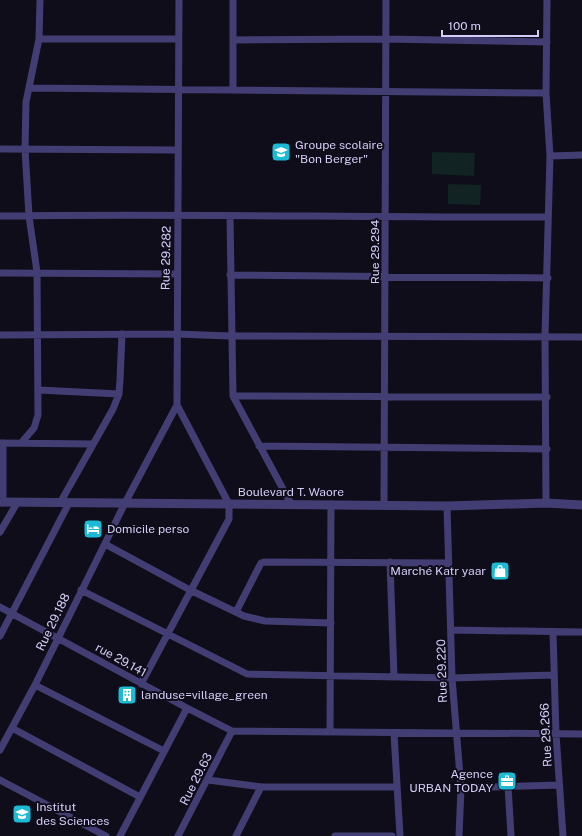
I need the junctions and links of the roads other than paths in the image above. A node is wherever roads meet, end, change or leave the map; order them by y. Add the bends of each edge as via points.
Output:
1 (40, 0) edge
2 (179, 0) edge
3 (233, 0) edge
4 (386, 0) edge
5 (548, 0) edge
6 (39, 39) junction
7 (178, 39) junction
8 (384, 39) junction
9 (234, 40) junction
10 (547, 42) junction
11 (29, 88) junction
12 (178, 90) junction
13 (233, 90) junction
14 (385, 92) junction
15 (546, 93) junction
16 (0, 149) edge
17 (25, 150) junction
18 (178, 150) junction
19 (582, 155) edge
20 (550, 156) junction
21 (178, 215) junction
22 (0, 216) edge
23 (29, 216) junction
24 (230, 216) junction
25 (547, 217) junction
26 (386, 218) junction
27 (37, 272) junction
28 (0, 273) edge
29 (176, 274) junction
30 (230, 275) junction
31 (386, 275) junction
32 (548, 278) junction
33 (122, 334) junction
34 (176, 334) junction
35 (0, 335) edge
36 (39, 335) junction
37 (230, 336) junction
38 (386, 336) junction
39 (545, 336) junction
40 (582, 337) edge
41 (38, 390) junction
42 (119, 394) junction
43 (233, 396) junction
44 (385, 396) junction
45 (547, 397) junction
46 (177, 405) junction
47 (22, 442) junction
48 (2, 443) edge
49 (93, 444) junction
50 (259, 446) junction
51 (384, 446) junction
52 (547, 449) junction
53 (2, 502) edge
54 (17, 503) junction
55 (65, 503) junction
56 (125, 503) junction
57 (546, 503) junction
58 (229, 504) junction
59 (291, 504) junction
60 (331, 504) junction
61 (384, 504) junction
62 (582, 505) edge
63 (447, 506) junction
64 (0, 532) edge
65 (104, 544) junction
66 (332, 562) junction
67 (390, 562) junction
68 (448, 563) junction
69 (81, 590) junction
70 (190, 590) junction
71 (0, 607) edge
72 (236, 612) junction
73 (12, 613) junction
74 (331, 623) junction
75 (451, 630) junction
76 (553, 632) junction
77 (582, 632) edge
78 (166, 634) junction
79 (0, 636) edge
80 (58, 637) junction
81 (554, 676) junction
82 (331, 677) junction
83 (394, 677) junction
84 (452, 678) junction
85 (141, 684) junction
86 (35, 685) junction
87 (187, 708) junction
88 (12, 728) junction
89 (232, 731) junction
90 (330, 732) junction
91 (394, 733) junction
92 (457, 733) junction
93 (556, 734) junction
94 (582, 734) edge
95 (0, 750) edge
96 (164, 751) junction
97 (0, 780) edge
98 (208, 780) junction
99 (559, 785) junction
100 (508, 786) junction
101 (261, 787) junction
102 (397, 787) junction
103 (461, 788) junction
104 (140, 797) junction
105 (106, 836) edge
106 (120, 836) edge
107 (178, 836) edge
108 (236, 836) edge
109 (335, 836) edge
110 (358, 836) edge
111 (392, 836) edge
112 (400, 836) edge
113 (459, 836) edge
114 (511, 836) edge
115 (563, 836) edge

1 - 6 street
2 - 7 street, Rue 29.282
3 - 9 street
4 - 8 street, Rue 29.294
5 - 10 street
6 - 7 street
6 - 11 street
7 - 12 street, Rue 29.282
8 - 9 street
8 - 10 street
8 - 14 street, Rue 29.294
9 - 13 street
10 - 15 street
11 - 12 street
11 - 17 street via 26,102
12 - 13 street
12 - 18 street, Rue 29.282
13 - 14 street
14 - 15 street
14 - 26 street, Rue 29.294
15 - 20 street
16 - 17 street
17 - 18 street
17 - 23 street
18 - 21 street, Rue 29.282
19 - 20 street
20 - 25 street
21 - 23 street
21 - 24 street
21 - 29 street, Rue 29.282
22 - 23 street
23 - 27 street
24 - 26 street
24 - 30 street
25 - 26 street
25 - 32 street
26 - 31 street, Rue 29.294
27 - 28 street
27 - 29 street
27 - 36 street
29 - 34 street, Rue 29.282
30 - 31 street
30 - 37 street
31 - 32 street
31 - 38 street, Rue 29.294
32 - 39 street
33 - 34 street
33 - 36 street
33 - 42 street
34 - 37 street
34 - 46 street, Rue 29.282
35 - 36 street
36 - 41 street
37 - 38 street
37 - 43 street
38 - 39 street
38 - 44 street, Rue 29.294
39 - 40 street
39 - 45 street
41 - 42 street
41 - 47 street via 38,415 34,428
42 - 49 street
43 - 44 street
43 - 50 street
44 - 45 street
44 - 51 street, Rue 29.294
45 - 52 street
46 - 56 street, Rue 29.188
46 - 58 street, Rue 29.282
47 - 48 street
47 - 49 street
48 - 53 street
49 - 55 street
50 - 51 street
50 - 59 street
51 - 52 street
51 - 61 street, Rue 29.294
52 - 57 street
53 - 54 street, Boulevard T. Waore
54 - 55 street, Boulevard T. Waore
54 - 64 street
55 - 56 street, Boulevard T. Waore
55 - 73 street
56 - 58 street, Boulevard T. Waore
56 - 65 street, Rue 29.188
57 - 62 street, Boulevard T. Waore
57 - 63 street, Boulevard T. Waore
58 - 59 street, Boulevard T. Waore
58 - 70 street via 229,519
59 - 60 street, Boulevard T. Waore
60 - 61 street, Boulevard T. Waore
60 - 66 street
61 - 63 street, Boulevard T. Waore
63 - 68 street, Rue 29.220
65 - 69 street, Rue 29.188
65 - 70 street
66 - 67 street
66 - 72 street via 263,562
66 - 74 street
67 - 68 street
67 - 83 street
68 - 75 street, Rue 29.220
69 - 78 street
69 - 80 street, Rue 29.188
70 - 72 street
70 - 78 street
71 - 73 street, rue 29.141
72 - 74 street via 255,620
73 - 79 street
73 - 80 street, rue 29.141
74 - 82 street
75 - 76 street
75 - 84 street, Rue 29.220
76 - 77 street
76 - 81 street, Rue 29.266
78 - 82 street via 247,674
78 - 85 street
80 - 85 street, rue 29.141
80 - 86 street, Rue 29.188
81 - 84 street
81 - 93 street, Rue 29.266
82 - 83 street
82 - 90 street
83 - 84 street
84 - 92 street, Rue 29.220
85 - 87 street, rue 29.141
86 - 88 street, Rue 29.188
86 - 96 street
87 - 89 street, rue 29.141
87 - 96 street
88 - 95 street, Rue 29.188
88 - 104 street
89 - 90 street
89 - 98 street, Rue 29.63
90 - 91 street
91 - 92 street
91 - 102 street
92 - 93 street
92 - 103 street, Rue 29.220
93 - 94 street
93 - 99 street, Rue 29.266
96 - 104 street
97 - 105 street
98 - 101 street
98 - 107 street, Rue 29.63
99 - 100 street
99 - 115 street, Rue 29.266
100 - 103 street
100 - 114 street
101 - 102 street
101 - 108 street
102 - 112 street
103 - 113 street, Rue 29.220
104 - 106 street
109 - 110 street
110 - 111 street

